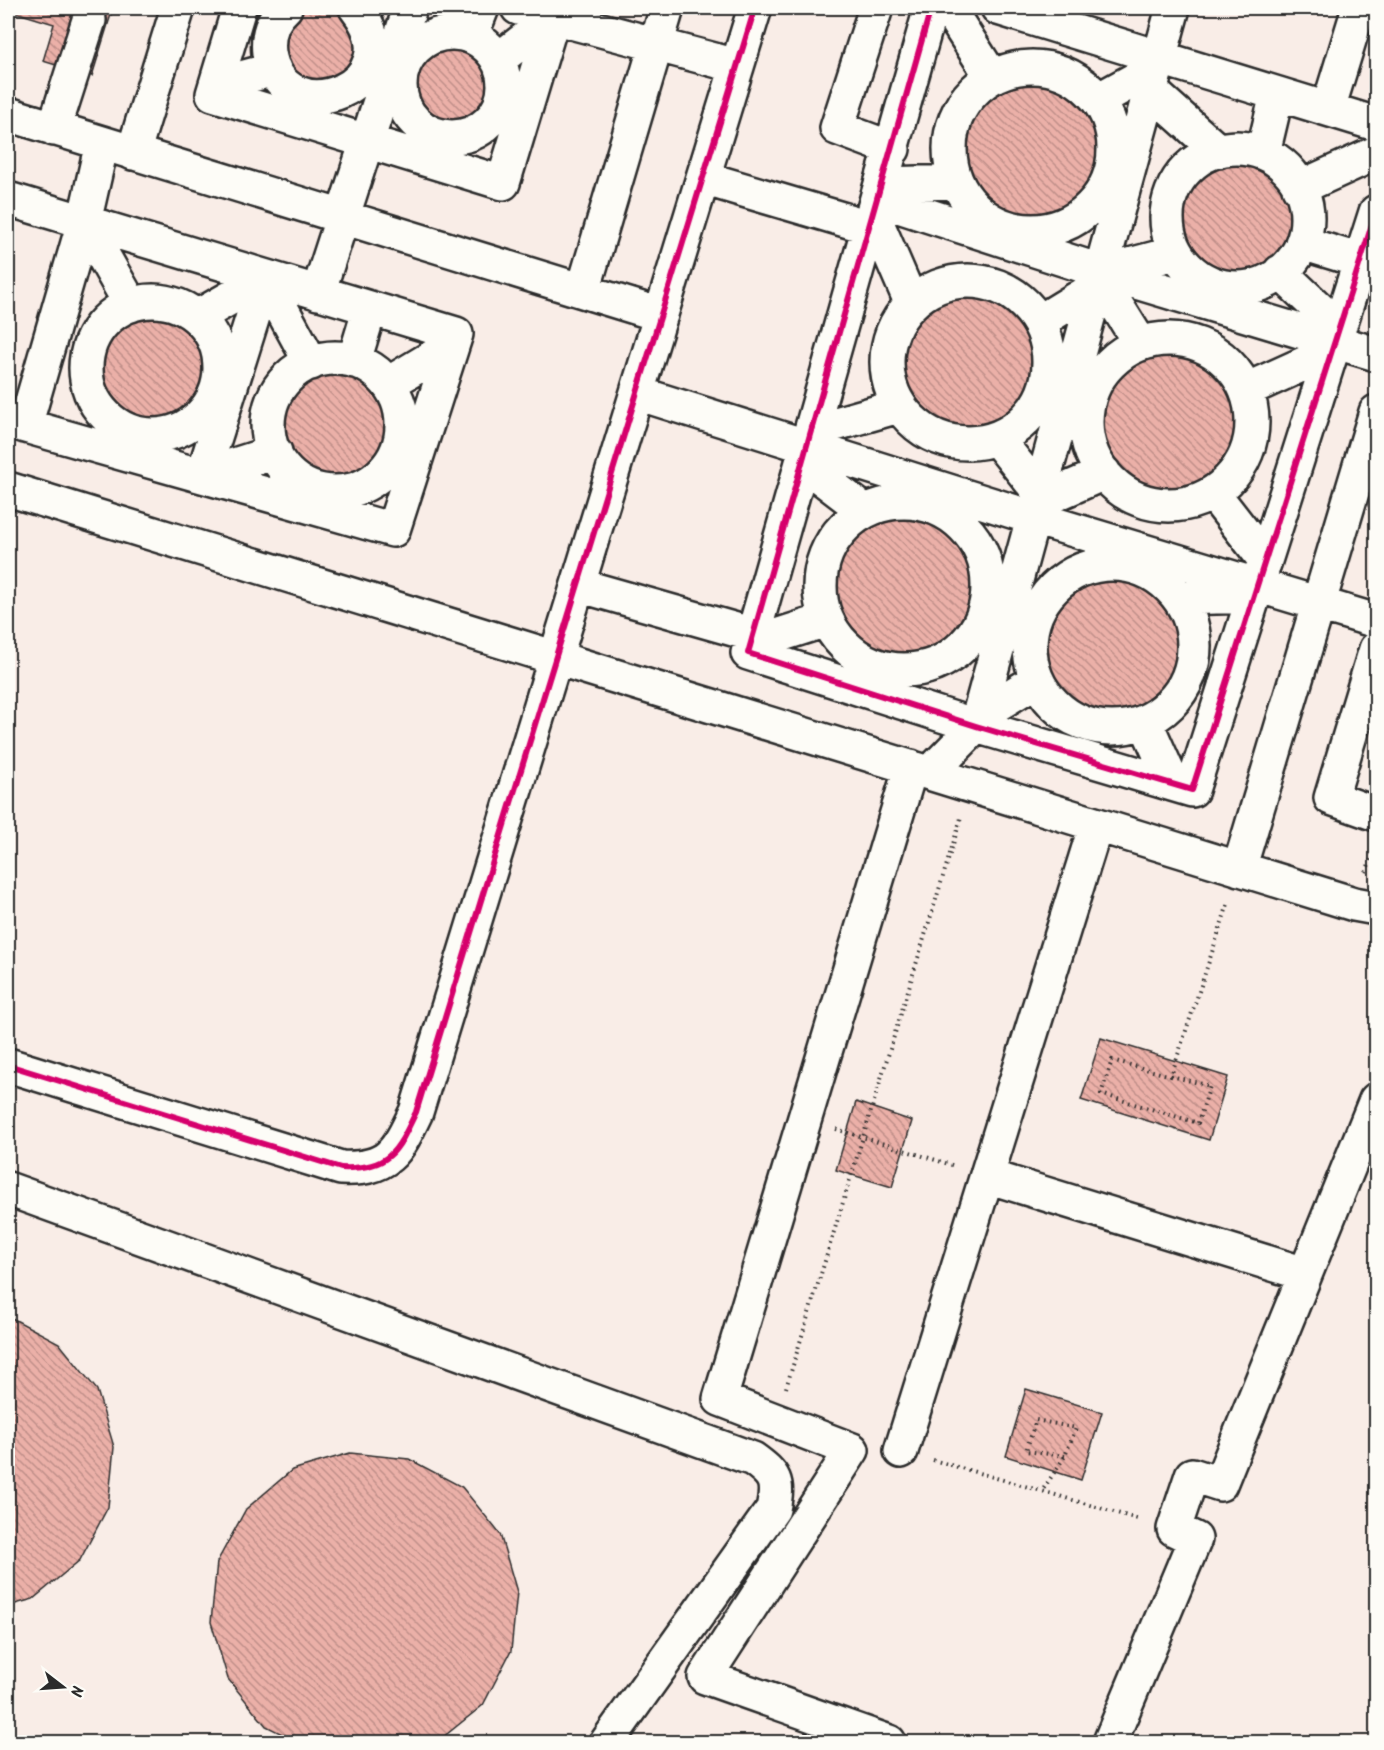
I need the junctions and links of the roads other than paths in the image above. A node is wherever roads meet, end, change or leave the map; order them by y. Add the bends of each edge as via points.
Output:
1 (177, 8) edge
2 (410, 8) edge
3 (418, 8) edge
4 (518, 8) edge
5 (667, 8) edge
6 (755, 8) edge
7 (876, 8) edge
8 (931, 8) edge
9 (948, 8) edge
10 (998, 8) edge
11 (1173, 8) edge
12 (1359, 8) edge
13 (554, 11) edge
14 (371, 12) edge
15 (237, 14) edge
16 (89, 20) dead end
17 (278, 20) edge
18 (477, 22) edge
19 (1069, 30) junction
20 (426, 40) junction
21 (655, 46) junction
22 (498, 60) junction
23 (737, 66) junction
24 (387, 68) junction
25 (274, 69) junction
26 (1057, 70) junction
27 (1155, 72) junction
28 (992, 78) junction
29 (216, 85) junction
30 (341, 93) junction
31 (1277, 94) junction
32 (1098, 100) junction
33 (515, 102) junction
34 (303, 108) junction
35 (1328, 109) junction
36 (406, 110) junction
37 (903, 110) junction
38 (8, 114) edge
39 (1377, 124) edge
40 (953, 126) junction
41 (54, 129) junction
42 (477, 131) junction
43 (369, 133) junction
44 (102, 144) junction
45 (438, 148) junction
46 (893, 149) junction
47 (1218, 151) junction
48 (133, 153) junction
49 (1263, 153) junction
50 (1377, 153) edge
51 (506, 173) junction
52 (703, 178) junction
53 (1118, 179) junction
54 (956, 182) junction
55 (1299, 188) junction
56 (1170, 198) junction
57 (8, 199) edge
58 (875, 206) junction
59 (1377, 212) edge
60 (341, 217) junction
61 (1070, 221) junction
62 (84, 222) junction
63 (1014, 243) junction
64 (1302, 243) junction
65 (1175, 253) junction
66 (192, 255) junction
67 (1361, 261) junction
68 (1280, 272) junction
69 (1102, 274) junction
70 (265, 278) junction
71 (1003, 288) junction
72 (583, 291) junction
73 (318, 293) junction
74 (1215, 295) junction
75 (911, 302) junction
76 (130, 305) junction
77 (370, 308) junction
78 (188, 311) junction
79 (661, 315) junction
80 (1040, 322) junction
81 (841, 326) junction
82 (52, 333) junction
83 (890, 339) junction
84 (1336, 340) junction
85 (1140, 343) junction
86 (1198, 343) junction
87 (90, 345) junction
88 (451, 346) junction
89 (1377, 354) edge
90 (354, 361) junction
91 (311, 363) junction
92 (388, 384) junction
93 (1246, 390) junction
94 (223, 392) junction
95 (637, 393) junction
96 (1067, 394) junction
97 (899, 406) junction
98 (271, 407) junction
99 (99, 409) junction
100 (1377, 412) edge
101 (16, 424) edge
102 (175, 432) junction
103 (997, 439) junction
104 (953, 442) junction
105 (134, 445) junction
106 (807, 447) junction
107 (408, 448) junction
108 (1248, 449) junction
109 (275, 452) junction
110 (1295, 467) junction
111 (1104, 473) junction
112 (202, 475) junction
113 (369, 481) junction
114 (8, 489) edge
115 (1213, 493) junction
116 (934, 497) junction
117 (313, 498) junction
118 (1155, 505) junction
119 (865, 511) junction
120 (1033, 520) junction
121 (396, 521) junction
122 (779, 544) junction
123 (981, 550) junction
124 (823, 558) junction
125 (1138, 559) junction
126 (1067, 578) junction
127 (1259, 581) junction
128 (578, 585) junction
129 (1179, 598) junction
130 (1318, 605) junction
131 (1008, 617) junction
132 (826, 620) junction
133 (1377, 621) edge
134 (752, 639) junction
135 (1377, 649) edge
136 (556, 658) junction
137 (874, 679) junction
138 (1037, 680) junction
139 (977, 721) junction
140 (1145, 721) junction
141 (1097, 727) junction
142 (1087, 759) junction
143 (920, 770) junction
144 (1173, 784) junction
145 (1377, 814) edge
146 (1096, 825) junction
147 (1239, 869) junction
148 (1377, 908) edge
149 (8, 1065) edge
150 (1377, 1100) edge
151 (987, 1176) junction
152 (8, 1189) edge
153 (1305, 1274) junction
154 (901, 1450) road end
155 (608, 1743) edge
156 (889, 1743) edge
157 (1110, 1743) edge

1 - 48 street
2 - 24 street
3 - 20 street
4 - 13 street
5 - 21 street
6 - 23 street
7 - 46 street via 837,128
8 - 37 street
9 - 28 street
10 - 19 street
11 - 27 street
12 - 35 street
13 - 21 street
13 - 22 street
13 - 33 street
14 - 24 street via 372,37
15 - 17 street
15 - 29 street
16 - 41 street
17 - 25 street via 268,45
18 - 20 street
18 - 22 street
19 - 26 street
19 - 27 street
20 - 24 street via 407,59
21 - 23 street
21 - 72 street
22 - 33 street
23 - 52 street
24 - 30 street
24 - 36 street
24 - 43 street
25 - 29 street
25 - 34 street
26 - 28 street via 1032,66 1007,70
26 - 32 street via 1080,82
27 - 31 street
27 - 32 street
27 - 47 street
27 - 53 street
28 - 40 street via 966,100
29 - 34 street via 213,94
30 - 34 street
30 - 43 street
31 - 35 street
31 - 49 street
32 - 53 street via 1110,123
33 - 42 street
33 - 51 street
34 - 43 street
35 - 39 street
36 - 43 street
36 - 45 street
37 - 40 street
37 - 46 street
38 - 41 street
40 - 54 street via 950,154
41 - 44 street
42 - 45 street
42 - 51 street
43 - 45 street
43 - 60 street
44 - 48 street
44 - 62 street
45 - 51 street via 503,183
46 - 58 street
47 - 49 street via 1231,148
47 - 56 street via 1189,167 1174,185
48 - 60 street
49 - 55 street via 1293,175
50 - 55 street
52 - 58 street
52 - 79 street
53 - 56 street
53 - 61 street
53 - 69 street
54 - 58 street
54 - 61 street via 971,206 994,223 1021,231 1050,230
55 - 64 street via 1307,220
56 - 65 street via 1168,231
57 - 62 street
58 - 63 street
58 - 75 street
58 - 81 street
59 - 67 street
60 - 72 street
60 - 73 street
61 - 69 street
62 - 66 street
62 - 76 street
62 - 82 street
63 - 69 street
63 - 71 street
64 - 67 street
64 - 68 street
65 - 69 street
65 - 74 street via 1208,283
66 - 70 street
66 - 78 street
67 - 84 street
68 - 74 street via 1253,286 1231,288
68 - 84 street
69 - 74 street
69 - 80 street
69 - 85 street
69 - 96 street
70 - 73 street
70 - 78 street
70 - 91 street
70 - 94 street
71 - 75 street via 985,281 959,280 935,286
71 - 80 street via 1028,305
72 - 79 street
73 - 77 street
74 - 84 street
74 - 86 street
75 - 83 street
76 - 78 street via 158,300
76 - 87 street via 100,326
77 - 88 street via 456,334
77 - 90 street
78 - 94 street via 211,333 219,354
79 - 95 street
80 - 96 street via 1049,351 1049,376
81 - 83 street
81 - 106 street
82 - 87 street
82 - 101 street
83 - 97 street via 888,380
84 - 89 street
84 - 93 street
84 - 110 street
85 - 86 street via 1170,338
85 - 96 street via 1116,358 1097,380
86 - 93 street via 1224,357
87 - 99 street via 88,388
88 - 92 street
88 - 107 street
90 - 91 street via 322,359
90 - 92 street via 364,364
91 - 98 street via 285,380
92 - 107 street via 401,414 401,435
93 - 108 street via 1252,407
94 - 98 street
94 - 102 street via 201,417
94 - 112 street
95 - 106 street
95 - 128 street
96 - 103 street via 1039,403 1021,424
96 - 111 street via 1087,408 1086,434 1094,459
96 - 120 street
97 - 104 street via 918,427
97 - 106 street
98 - 109 street via 270,441
99 - 101 street
99 - 105 street
100 - 130 street
101 - 105 street
102 - 105 street
102 - 112 street
103 - 104 street via 970,444
103 - 120 street
104 - 116 street
105 - 112 street
106 - 116 street
106 - 119 street
106 - 122 street
107 - 113 street
107 - 121 street
108 - 110 street
108 - 115 street via 1228,483
109 - 112 street
109 - 117 street via 279,462
110 - 127 street
111 - 118 street via 1130,497
111 - 120 street
112 - 117 street
113 - 117 street via 360,487
113 - 121 street
114 - 136 street
115 - 118 street via 1181,506
115 - 127 street
116 - 119 street via 885,502
116 - 120 street
116 - 123 street via 942,509 965,527
117 - 121 street via 393,530
118 - 125 street
119 - 124 street via 837,533
120 - 123 street
120 - 125 street
120 - 126 street
120 - 131 street
122 - 124 street
122 - 134 street
123 - 131 street via 988,579
124 - 132 street via 819,585
125 - 126 street via 1102,564 1076,571
125 - 127 street
125 - 129 street
126 - 131 street via 1038,609
127 - 129 street
127 - 130 street
127 - 144 street via 1192,790
128 - 134 street
128 - 136 street
129 - 140 street via 1189,615 1195,641 1192,668 1181,693 1161,713
130 - 133 street
130 - 147 street
131 - 137 street via 975,633 956,653 933,666
131 - 138 street
131 - 139 street
132 - 134 street
132 - 137 street via 835,637
134 - 137 street via 748,653
135 - 145 street via 1331,798
136 - 143 street
136 - 149 street via 416,1112 400,1146 384,1162 363,1169 341,1168
137 - 139 street
138 - 139 street
138 - 141 street via 1058,710 1082,724
139 - 142 street
139 - 143 street
140 - 141 street via 1109,730
140 - 144 street
141 - 142 street
142 - 144 street
143 - 146 street
143 - 156 street via 805,1119 720,1399 852,1450 705,1677
146 - 147 street
146 - 151 street
147 - 148 street
150 - 153 street
151 - 153 street
151 - 154 street
152 - 155 street via 753,1459 772,1472 777,1490 773,1509
153 - 157 street via 1220,1484 1192,1475 1174,1529 1195,1539

